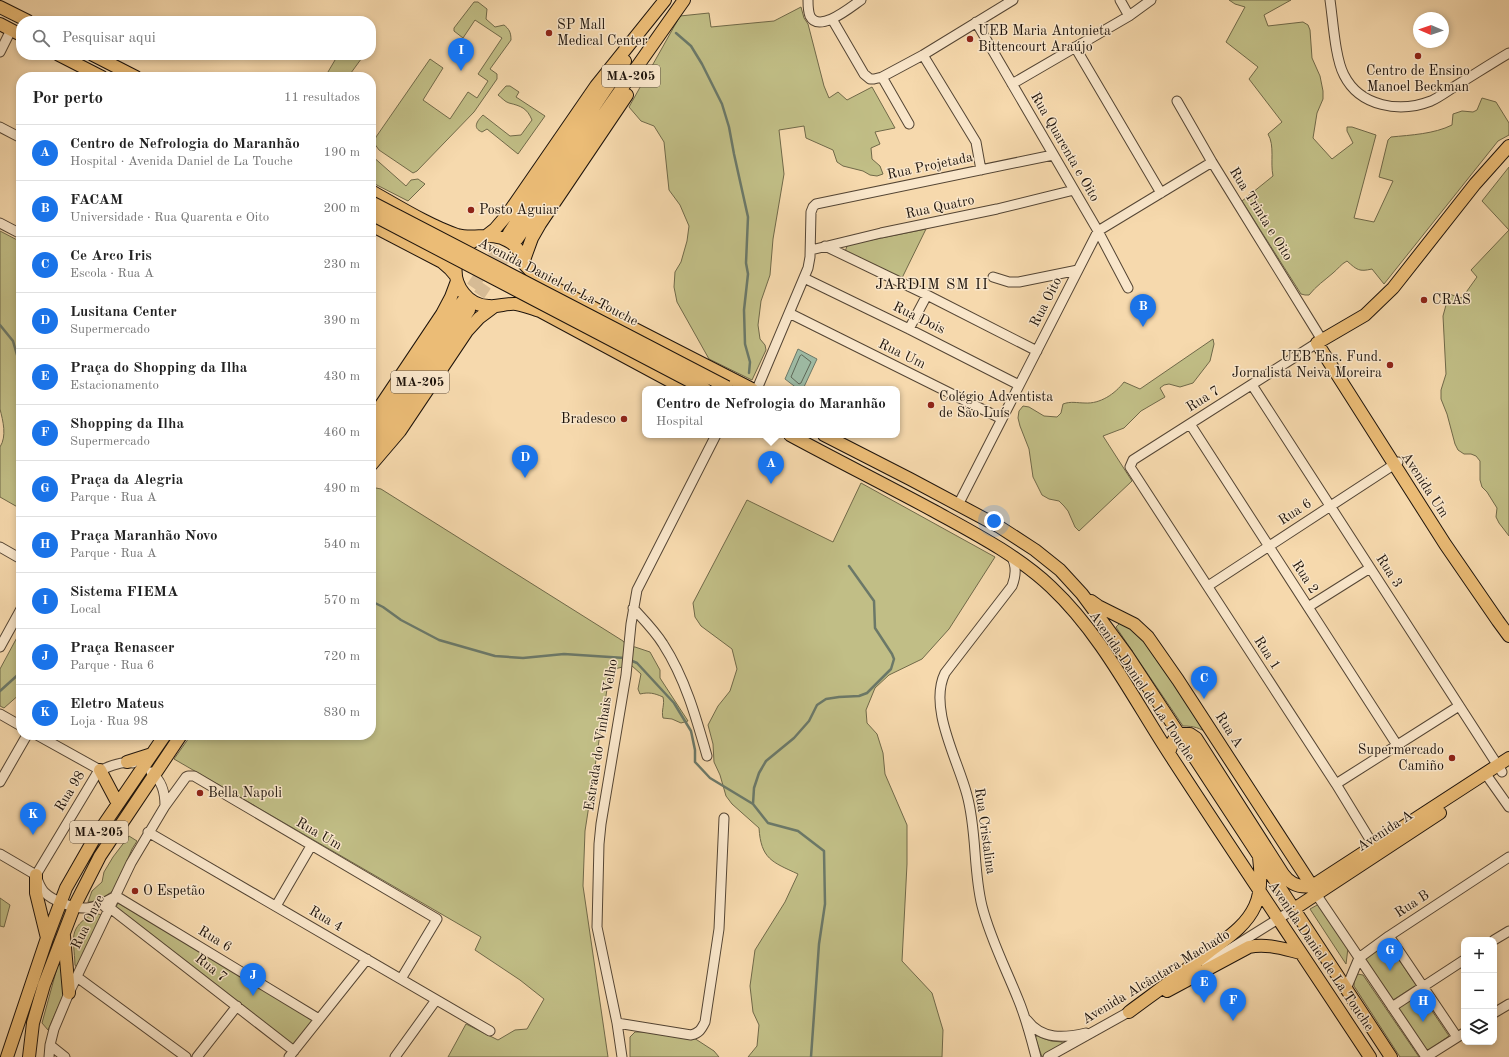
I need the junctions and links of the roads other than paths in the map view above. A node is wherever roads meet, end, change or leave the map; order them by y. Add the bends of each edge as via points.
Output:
1 (666, 0) edge
2 (684, 0) edge
3 (808, 0) edge
4 (862, 0) edge
5 (1013, 0) edge
6 (1120, 0) edge
7 (1151, 0) edge
8 (1330, 0) edge
9 (0, 7) edge
10 (18, 16) edge
11 (1129, 16) junction
12 (828, 21) junction
13 (976, 22) junction
14 (0, 24) edge
15 (666, 28) junction
16 (16, 33) edge
17 (1075, 47) junction
18 (0, 52) edge
19 (1509, 53) edge
20 (923, 54) junction
21 (69, 60) edge
22 (103, 60) edge
23 (92, 72) edge
24 (126, 72) edge
25 (878, 78) junction
26 (1012, 84) junction
27 (1177, 101) dead end
28 (910, 124) dead end
29 (0, 127) edge
30 (16, 135) edge
31 (1509, 146) edge
32 (1509, 154) edge
33 (1053, 155) junction
34 (1212, 162) junction
35 (981, 170) junction
36 (1074, 190) junction
37 (1161, 193) junction
38 (376, 194) edge
39 (376, 205) edge
40 (376, 217) edge
41 (0, 223) edge
42 (376, 227) edge
43 (16, 231) edge
44 (1098, 231) junction
45 (484, 236) junction
46 (825, 246) junction
47 (811, 250) junction
48 (525, 263) junction
49 (1078, 270) junction
50 (456, 278) junction
51 (804, 278) junction
52 (993, 278) dead end
53 (1128, 288) dead end
54 (927, 295) junction
55 (499, 305) junction
56 (789, 313) junction
57 (909, 329) junction
58 (1321, 344) junction
59 (1037, 351) junction
60 (1020, 385) junction
61 (1252, 385) junction
62 (679, 386) edge
63 (699, 386) edge
64 (725, 386) edge
65 (746, 386) edge
66 (758, 386) edge
67 (376, 413) edge
68 (1002, 419) junction
69 (1190, 424) junction
70 (376, 429) edge
71 (714, 438) edge
72 (793, 438) edge
73 (796, 438) edge
74 (830, 438) edge
75 (835, 438) edge
76 (807, 444) junction
77 (376, 446) edge
78 (860, 453) junction
79 (376, 459) edge
80 (1396, 463) junction
81 (1130, 468) joint
82 (958, 505) junction
83 (1330, 506) junction
84 (1269, 546) junction
85 (0, 547) edge
86 (16, 556) edge
87 (1011, 556) junction
88 (1370, 568) junction
89 (1208, 586) junction
90 (1082, 594) junction
91 (1308, 607) junction
92 (633, 608) junction
93 (16, 616) edge
94 (1509, 628) edge
95 (3, 633) edge
96 (1509, 636) edge
97 (0, 647) edge
98 (1459, 706) junction
99 (0, 714) edge
100 (16, 723) edge
101 (1180, 734) junction
102 (24, 740) edge
103 (46, 740) edge
104 (162, 740) edge
105 (178, 740) edge
106 (1397, 745) junction
107 (1169, 753) junction
108 (152, 754) junction
109 (707, 756) dead end
110 (1509, 758) edge
111 (127, 762) junction
112 (143, 767) junction
113 (1503, 768) edge
114 (100, 770) junction
115 (154, 775) junction
116 (186, 777) joint
117 (1488, 777) junction
118 (0, 782) edge
119 (1336, 784) junction
120 (118, 804) junction
121 (165, 806) junction
122 (1509, 808) edge
123 (724, 818) dead end
124 (148, 832) junction
125 (311, 846) junction
126 (1377, 850) junction
127 (0, 854) edge
128 (1259, 855) junction
129 (1509, 857) edge
130 (1283, 874) junction
131 (36, 875) junction
132 (1314, 890) junction
133 (1259, 891) junction
134 (116, 896) junction
135 (60, 901) junction
136 (98, 905) junction
137 (276, 906) junction
138 (74, 907) junction
139 (110, 908) junction
140 (1294, 909) junction
141 (1278, 920) junction
142 (1509, 931) edge
143 (63, 933) junction
144 (1389, 936) junction
145 (47, 938) junction
146 (1497, 938) edge
147 (1301, 953) junction
148 (1359, 958) junction
149 (367, 959) junction
150 (1461, 962) edge
151 (77, 977) junction
152 (401, 979) junction
153 (44, 985) junction
154 (1423, 986) junction
155 (1346, 989) junction
156 (69, 993) junction
157 (436, 1000) junction
158 (1509, 1004) edge
159 (237, 1006) junction
160 (1392, 1007) junction
161 (1497, 1011) edge
162 (1129, 1012) junction
163 (1024, 1016) junction
164 (319, 1019) junction
165 (617, 1023) junction
166 (1099, 1028) junction
167 (490, 1031) dead end
168 (1460, 1035) edge
169 (50, 1045) junction
170 (292, 1054) edge
171 (7, 1057) edge
172 (29, 1057) edge
173 (35, 1057) edge
174 (49, 1057) edge
175 (65, 1057) edge
176 (186, 1057) edge
177 (197, 1057) edge
178 (395, 1057) edge
179 (622, 1057) edge
180 (1036, 1057) edge
181 (1048, 1057) edge
182 (1370, 1057) edge
183 (1391, 1057) edge
184 (1426, 1057) edge

1 - 15 main road, MA-205 via 513,236
1 - 45 main road via 596,86 511,211 495,229
2 - 15 main road, MA-205
3 - 12 street via 811,17 818,21
4 - 12 street
5 - 13 street
6 - 11 street
7 - 11 street
8 - 19 street via 1338,56 1344,74 1361,96 1384,106 1409,106 1433,100
9 - 10 main road
11 - 17 street
12 - 25 street via 864,74 870,79
13 - 20 street
13 - 26 street, Rua Quarenta e Oito
14 - 16 main road
15 - 48 main road via 624,99 540,224 532,238
16 - 18 street
17 - 26 street
17 - 37 street
20 - 25 street
20 - 35 street via 976,142
21 - 23 main road
22 - 24 main road
25 - 28 street
26 - 33 street, Rua Quarenta e Oito
27 - 34 street, Rua Trinta e Oito
29 - 30 street
31 - 58 main road via 1475,184 1394,288 1365,315
32 - 58 main road via 1379,311 1366,322
33 - 35 street, Rua Projetada
33 - 36 street, Rua Quarenta e Oito
34 - 37 street
34 - 58 street, Rua Trinta e Oito
35 - 47 street, Rua Projetada via 821,203 810,212
36 - 44 street, Rua Quarenta e Oito
36 - 46 street, Rua Quatro
37 - 44 street
38 - 45 main road via 459,235
39 - 64 main road, Avenida Daniel de La Touche, bridge
40 - 63 main road, Avenida Daniel de La Touche, bridge
41 - 43 street
42 - 50 main road via 442,262
44 - 49 street, Rua Oito
44 - 53 street, Rua Quarenta e Oito
45 - 48 main road via 509,241
45 - 50 main road via 472,241 462,252 456,266
46 - 47 street, Rua Quatro
46 - 54 street
47 - 51 street
48 - 55 main road via 526,275 518,293
48 - 65 main road via 534,276 549,285
49 - 52 street via 1019,282
49 - 59 street, Rua Oito
50 - 55 main road via 460,288 471,300 478,304
50 - 67 main road via 451,297 442,314
51 - 56 street
51 - 57 street, Rua Dois
54 - 57 street
54 - 59 street
55 - 62 main road via 517,304 540,311
55 - 79 main road via 479,318 467,331 400,431
56 - 66 street
56 - 68 street, Rua Um
57 - 60 street, Rua Dois
58 - 61 street, Rua 7
58 - 80 main road, Avenida Um
59 - 60 street, Rua Oito
60 - 68 street, Rua Oito
61 - 69 street, Rua 7
61 - 83 street, Rua 3
68 - 82 street, Rua Oito
69 - 81 street, Rua 7 via 1133,460
69 - 84 street, Rua 2
70 - 77 main road, MA-205 via 466,306
71 - 92 street, Estrada do Vinhais Velho via 641,582
72 - 76 main road
73 - 76 main road, Avenida Daniel de La Touche
74 - 78 main road, Avenida Daniel de La Touche
75 - 78 main road
76 - 87 main road, Avenida Daniel de La Touche via 975,533
78 - 82 main road, Avenida Daniel de La Touche
80 - 83 street, Rua 6
80 - 94 main road, Avenida Um
80 - 96 main road, Avenida Um via 1454,557
81 - 89 street, Rua 1
82 - 90 main road, Avenida Daniel de La Touche via 1036,550 1060,570
83 - 84 street, Rua 6
83 - 88 street, Rua 3
84 - 89 street, Rua 6
84 - 91 street, Rua 2
85 - 86 street
87 - 107 main road, Avenida Daniel de La Touche via 1050,586 1078,617 1127,686
87 - 163 street, Rua Cristalina via 1015,567 1012,586 945,673 940,689 940,701 944,726 968,798 980,896 985,916
88 - 91 street
88 - 98 street, Rua 3
89 - 119 street, Rua 1
90 - 101 main road, Avenida Daniel de La Touche
90 - 132 main road, Rua A via 1098,606 1134,624 1148,637
91 - 106 street, Rua 2
92 - 109 street via 662,642 675,664 696,715
92 - 165 street, Estrada do Vinhais Velho via 626,674 600,829 597,902 598,933
93 - 95 street
95 - 97 street
98 - 106 street
98 - 113 street, Rua 3
99 - 100 street
101 - 107 main road via 1172,741
101 - 128 main road, Avenida Daniel de La Touche
101 - 130 main road via 1190,734 1196,738
102 - 118 street
103 - 114 street
104 - 108 main road, MA-205
105 - 115 main road, MA-205
106 - 119 street
107 - 133 main road, Avenida Daniel de La Touche
108 - 111 main road
108 - 112 main road, MA-205
110 - 113 main road, Avenida A
111 - 112 street
111 - 114 street, Rua 98
112 - 115 street
112 - 120 main road, MA-205
113 - 117 main road, Avenida A
114 - 120 main road
114 - 131 street, Rua 98
115 - 121 street via 164,790
115 - 138 main road, MA-205 via 100,856
116 - 121 street, Rua Onze
116 - 125 street, Rua Um via 194,776
117 - 122 street
117 - 126 main road, Avenida A
119 - 126 street, Rua 1
120 - 135 main road, MA-205 via 78,865
121 - 124 street, Rua Onze
123 - 165 street via 719,929 705,1022 701,1030 697,1034 684,1035
124 - 134 street, Rua Onze
124 - 137 street, Rua 4
125 - 137 street
125 - 152 street, Rua Um via 437,919
126 - 132 main road, Avenida A
127 - 131 street
128 - 133 main road
128 - 140 main road, Avenida Daniel de La Touche
129 - 144 street, Rua B
130 - 132 main road via 1294,884
130 - 140 main road
131 - 135 street via 44,891
131 - 145 main road via 36,893
132 - 140 main road, Avenida A
132 - 148 street, Rua A
133 - 141 main road, Avenida Daniel de La Touche
133 - 162 main road via 1254,908 1237,929
134 - 136 street
134 - 139 street, Rua Onze
134 - 164 street, Rua 6
135 - 138 street
135 - 145 main road, MA-205
136 - 138 street via 88,908
136 - 139 street
137 - 149 street, Rua 4
138 - 143 main road, MA-205
139 - 151 street, Rua Onze
139 - 159 street, Rua 7
140 - 141 street, Avenida A
140 - 155 main road, Avenida Daniel de La Touche
141 - 147 main road, Avenida Daniel de La Touche
141 - 162 street, Avenida Alcântara Machado
142 - 146 street
143 - 153 main road, MA-205
143 - 156 main road
144 - 148 street, Rua B
144 - 154 street
145 - 171 main road, MA-205
147 - 162 main road via 1271,946 1249,947
147 - 182 main road, Avenida Daniel de La Touche
148 - 155 street
148 - 160 street, Rua A
149 - 152 street, Rua 4
149 - 164 street
150 - 154 street
151 - 156 street, Rua Onze
151 - 176 street
152 - 157 street, Rua 4
153 - 172 main road, MA-205 via 33,1023
153 - 173 main road
154 - 160 street
154 - 168 street
155 - 183 main road, Avenida Daniel de La Touche
156 - 169 street, Rua Onze
157 - 167 street, Rua 4
157 - 178 street
158 - 161 street
159 - 170 street, Rua 7
159 - 177 street
160 - 184 street, Rua A
162 - 166 street, Avenida Alcântara Machado
163 - 166 street via 1037,1030 1051,1036 1067,1036
163 - 180 street, Rua Cristalina
164 - 170 street
165 - 179 street, Estrada do Vinhais Velho
166 - 181 street, Avenida Alcântara Machado
168 - 184 street
169 - 174 street, Rua Onze
169 - 175 street

